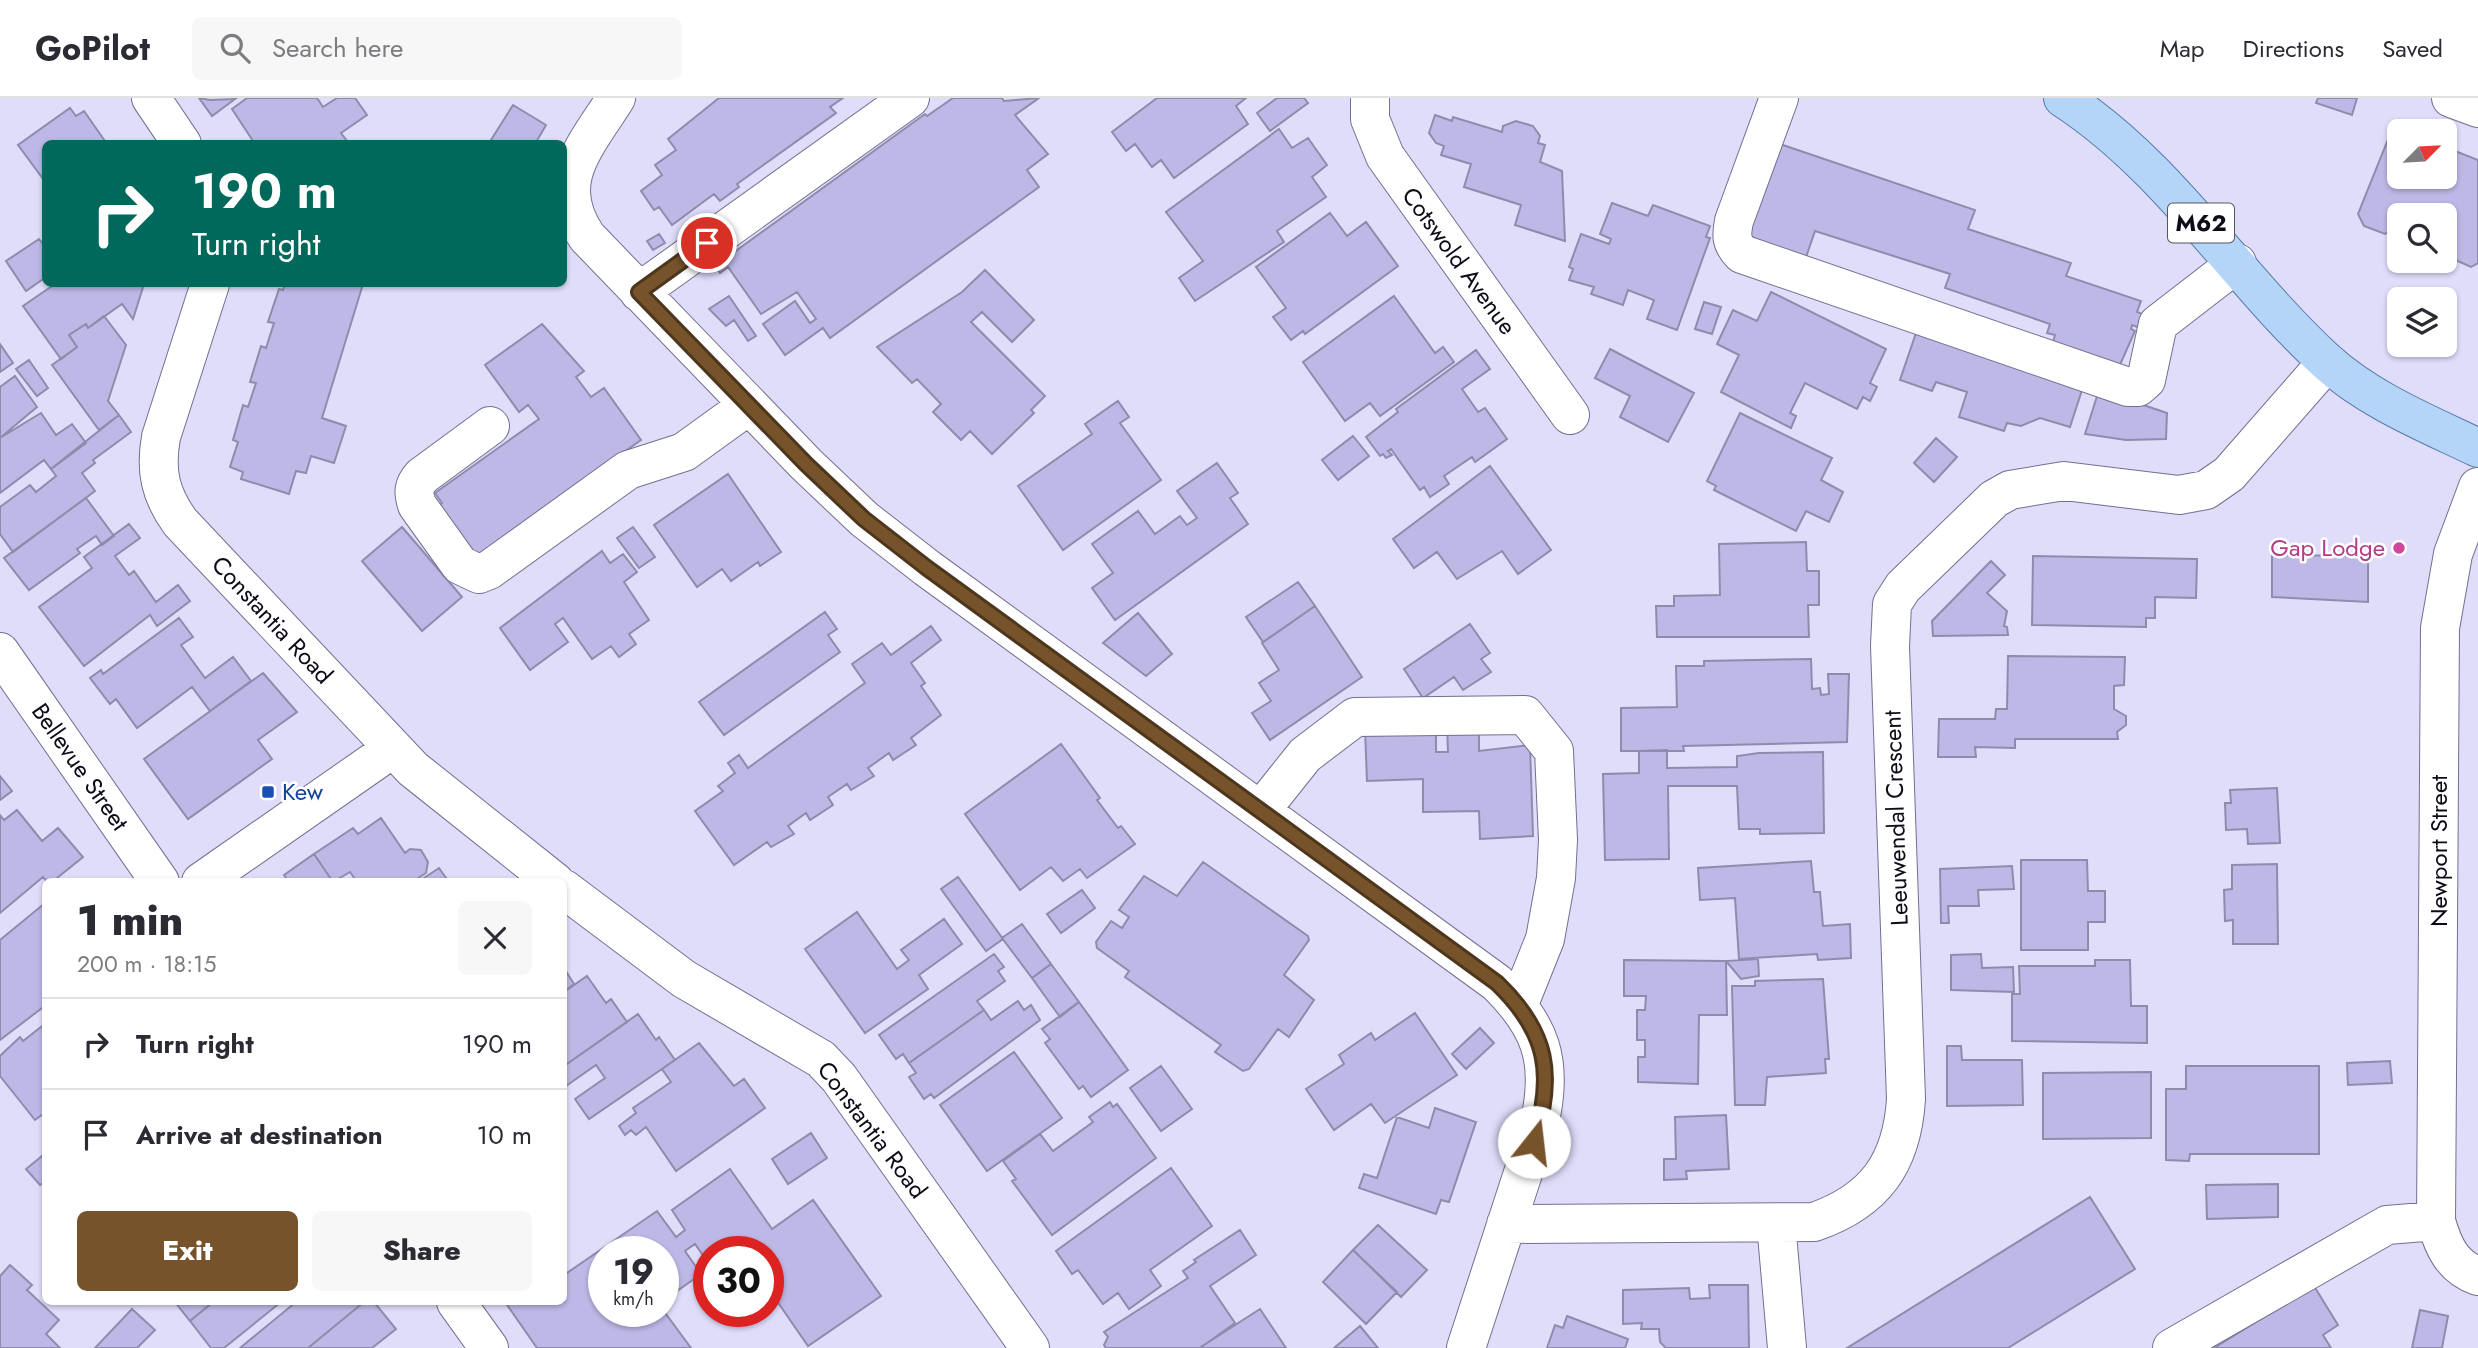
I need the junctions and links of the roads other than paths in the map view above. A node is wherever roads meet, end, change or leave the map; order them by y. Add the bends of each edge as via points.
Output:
1 (151, 98) edge
2 (616, 98) edge
3 (910, 98) edge
4 (1370, 98) edge
5 (1779, 98) edge
6 (2063, 98) edge
7 (2451, 98) edge
8 (2478, 108) edge
9 (179, 140) edge
10 (2237, 263) junction
11 (209, 287) edge
12 (639, 292) junction
13 (2328, 362) junction
14 (749, 405) junction
15 (1570, 415) dead end
16 (490, 426) dead end
17 (2478, 448) edge
18 (2478, 487) edge
19 (0, 652) edge
20 (392, 749) junction
21 (1262, 809) junction
22 (157, 878) edge
23 (207, 878) edge
24 (550, 878) edge
25 (567, 891) edge
26 (1519, 1004) junction
27 (2437, 1221) junction
28 (1776, 1223) junction
29 (1506, 1224) junction
30 (2478, 1276) edge
31 (458, 1305) edge
32 (489, 1348) edge
33 (1030, 1348) edge
34 (1466, 1348) edge
35 (1787, 1348) edge
36 (2172, 1348) edge

1 - 9 street
2 - 12 street via 578,159 570,178 569,200 587,237
3 - 12 street
4 - 15 street, Cotswold Avenue via 1370,119 1385,156
5 - 10 street via 1734,221 1731,235 1742,254 2128,387 2138,387 2146,380 2158,324
6 - 10 main road, M62 via 2143,160
7 - 8 street
10 - 13 main road, M62
11 - 20 street, Constantia Road via 161,437 159,483 167,504
12 - 14 street
13 - 17 main road, M62 via 2401,411
13 - 28 street, Leeuwendal Crescent via 2229,474 2206,490 2179,495 2064,481 2010,489 1977,513 1903,587 1892,604 1906,1098 1902,1135 1888,1168 1850,1206 1814,1222
14 - 16 street via 684,452 628,470 479,574 460,565 414,495 422,476
14 - 21 street via 895,544
18 - 27 street, Newport Street via 2453,554 2440,628
19 - 22 street, Bellevue Street
20 - 23 street
20 - 24 street, Constantia Road via 434,789
21 - 26 street
21 - 26 street via 1305,755 1355,717 1525,715 1554,751 1558,841 1545,939
25 - 33 street, Constantia Road via 684,979 821,1059
26 - 29 street via 1536,1031 1545,1060 1547,1091
27 - 30 street, Newport Street via 2442,1243 2453,1261
27 - 36 street via 2387,1225
28 - 29 street, Leeuwendal Crescent
28 - 35 street
29 - 34 street
31 - 32 street

